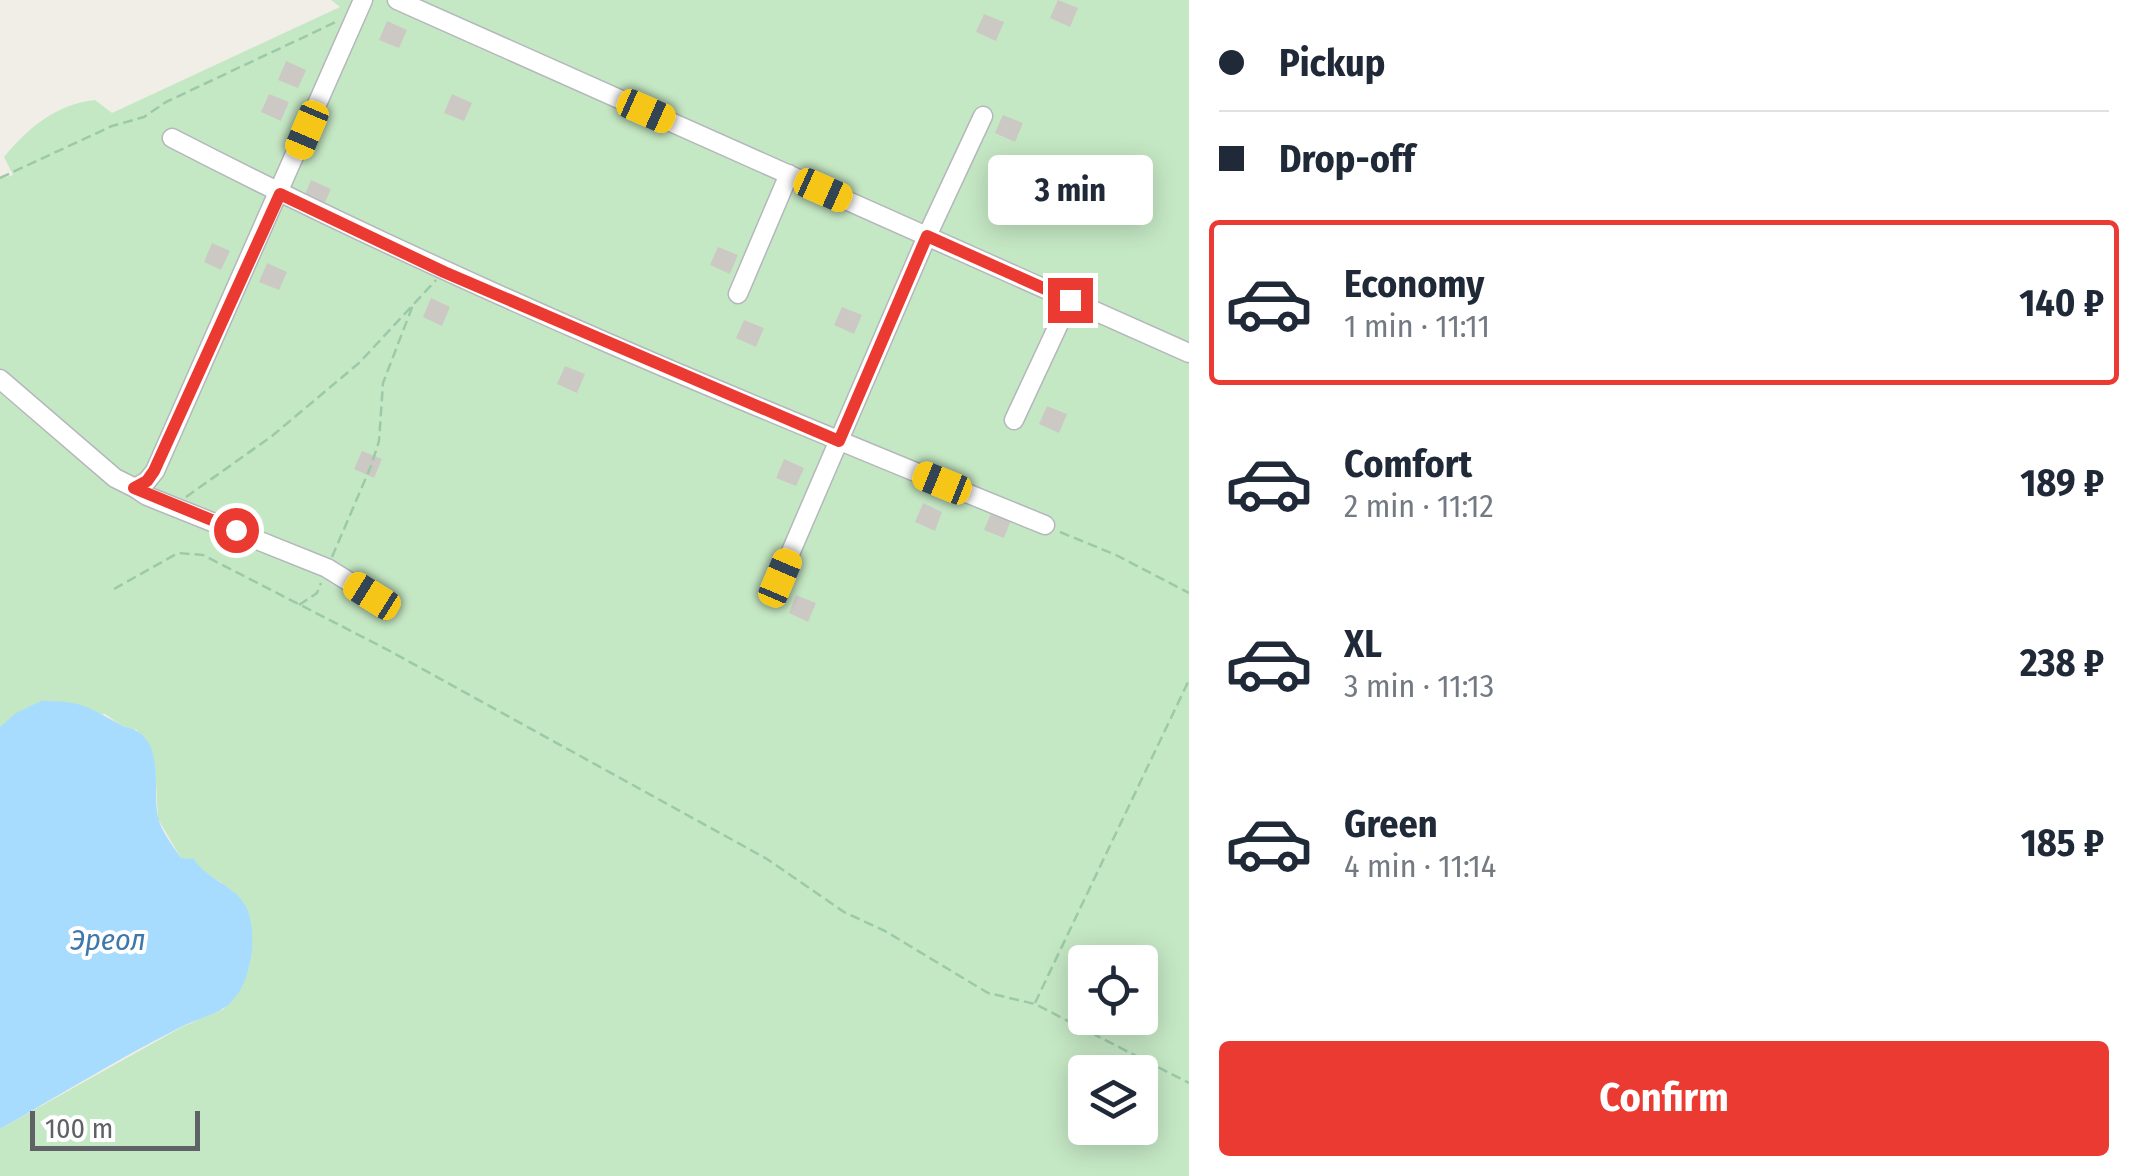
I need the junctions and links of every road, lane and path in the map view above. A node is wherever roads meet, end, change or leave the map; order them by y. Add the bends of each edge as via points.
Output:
1 (363, 0) edge
2 (397, 0) edge
3 (347, 16) dead end
4 (983, 116) dead end
5 (172, 138) dead end
6 (788, 174) junction
7 (0, 178) edge
8 (280, 194) junction
9 (927, 236) junction
10 (444, 272) junction
11 (738, 294) dead end
12 (1070, 300) junction
13 (414, 304) junction
14 (1189, 352) edge
15 (0, 379) edge
16 (1014, 420) dead end
17 (839, 441) junction
18 (134, 488) junction
19 (175, 506) junction
20 (1044, 526) joint
21 (327, 568) junction
22 (780, 578) dead end
23 (114, 588) dead end
24 (1189, 593) edge
25 (372, 596) dead end
26 (298, 606) junction
27 (1189, 680) edge
28 (1035, 1004) junction
29 (1189, 1083) edge

1 - 8 lane
2 - 6 lane
3 - 7 path via 144,117
4 - 9 lane
5 - 8 lane
6 - 9 lane
6 - 11 lane
8 - 10 lane
8 - 18 lane via 154,471
9 - 12 lane
9 - 17 lane
10 - 13 path
10 - 17 lane
12 - 14 lane
12 - 16 lane
13 - 19 path via 359,363
13 - 21 path via 384,383 370,466
15 - 18 lane
17 - 20 lane
17 - 22 lane
18 - 19 lane
19 - 21 lane
20 - 24 path
21 - 25 lane
21 - 26 path via 317,592
23 - 26 path via 178,554 203,555
26 - 28 path via 766,859 844,912 988,993
27 - 28 path
28 - 29 path

